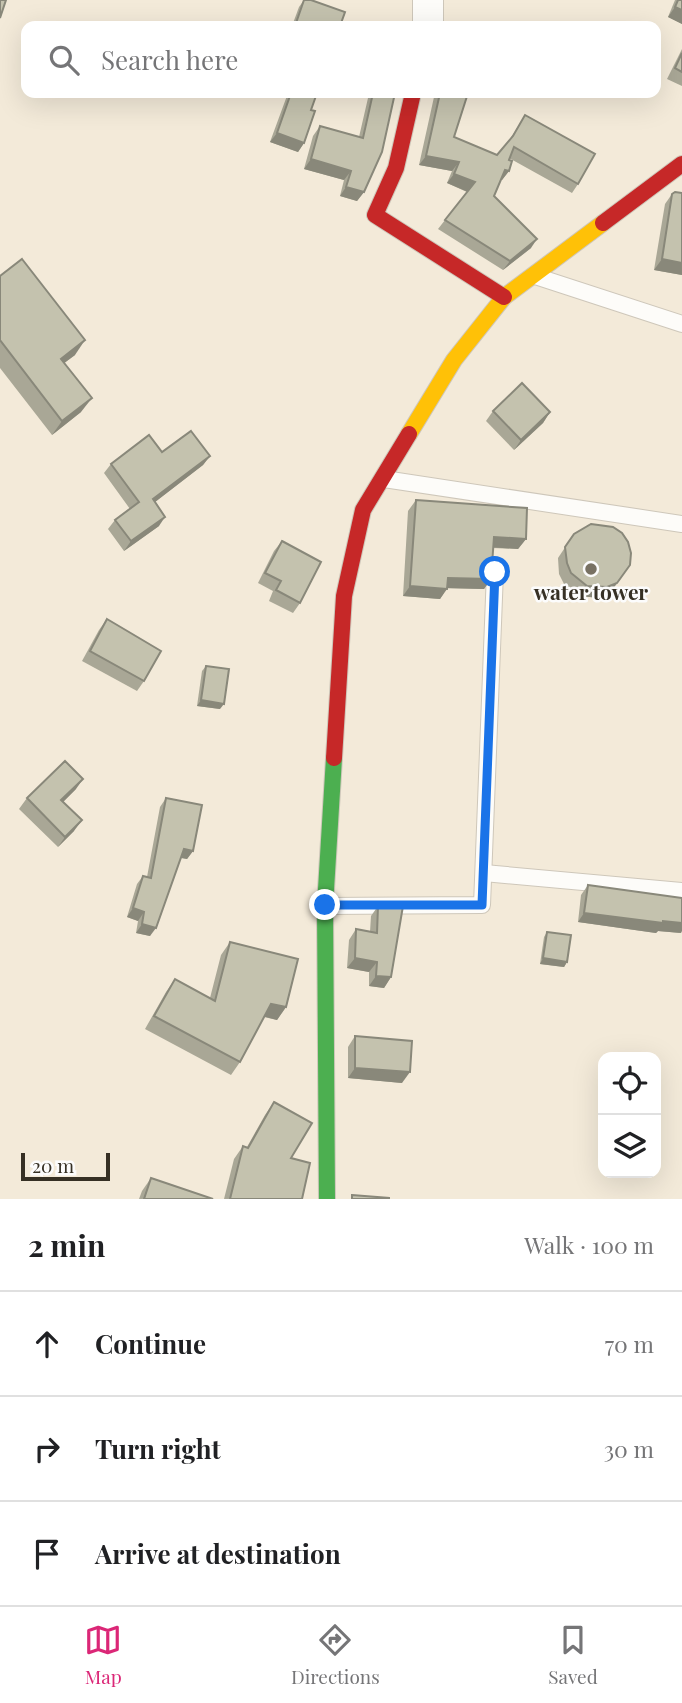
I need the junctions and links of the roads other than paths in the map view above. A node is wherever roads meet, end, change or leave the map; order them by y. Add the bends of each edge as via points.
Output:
1 (428, 0) edge
2 (428, 21) edge
3 (412, 98) edge
4 (682, 164) edge
5 (533, 275) junction
6 (504, 297) junction
7 (682, 324) edge
8 (382, 478) junction
9 (682, 524) edge
10 (495, 572) edge
11 (484, 873) junction
12 (682, 891) edge
13 (325, 905) junction
14 (327, 1199) edge

1 - 2 street
3 - 6 street via 396,168 375,215
4 - 5 street
5 - 6 street
5 - 7 lane
6 - 8 street via 454,360
8 - 9 lane
8 - 13 street via 363,510 344,596
10 - 11 lane
11 - 12 lane
11 - 13 lane via 482,905
13 - 14 street

